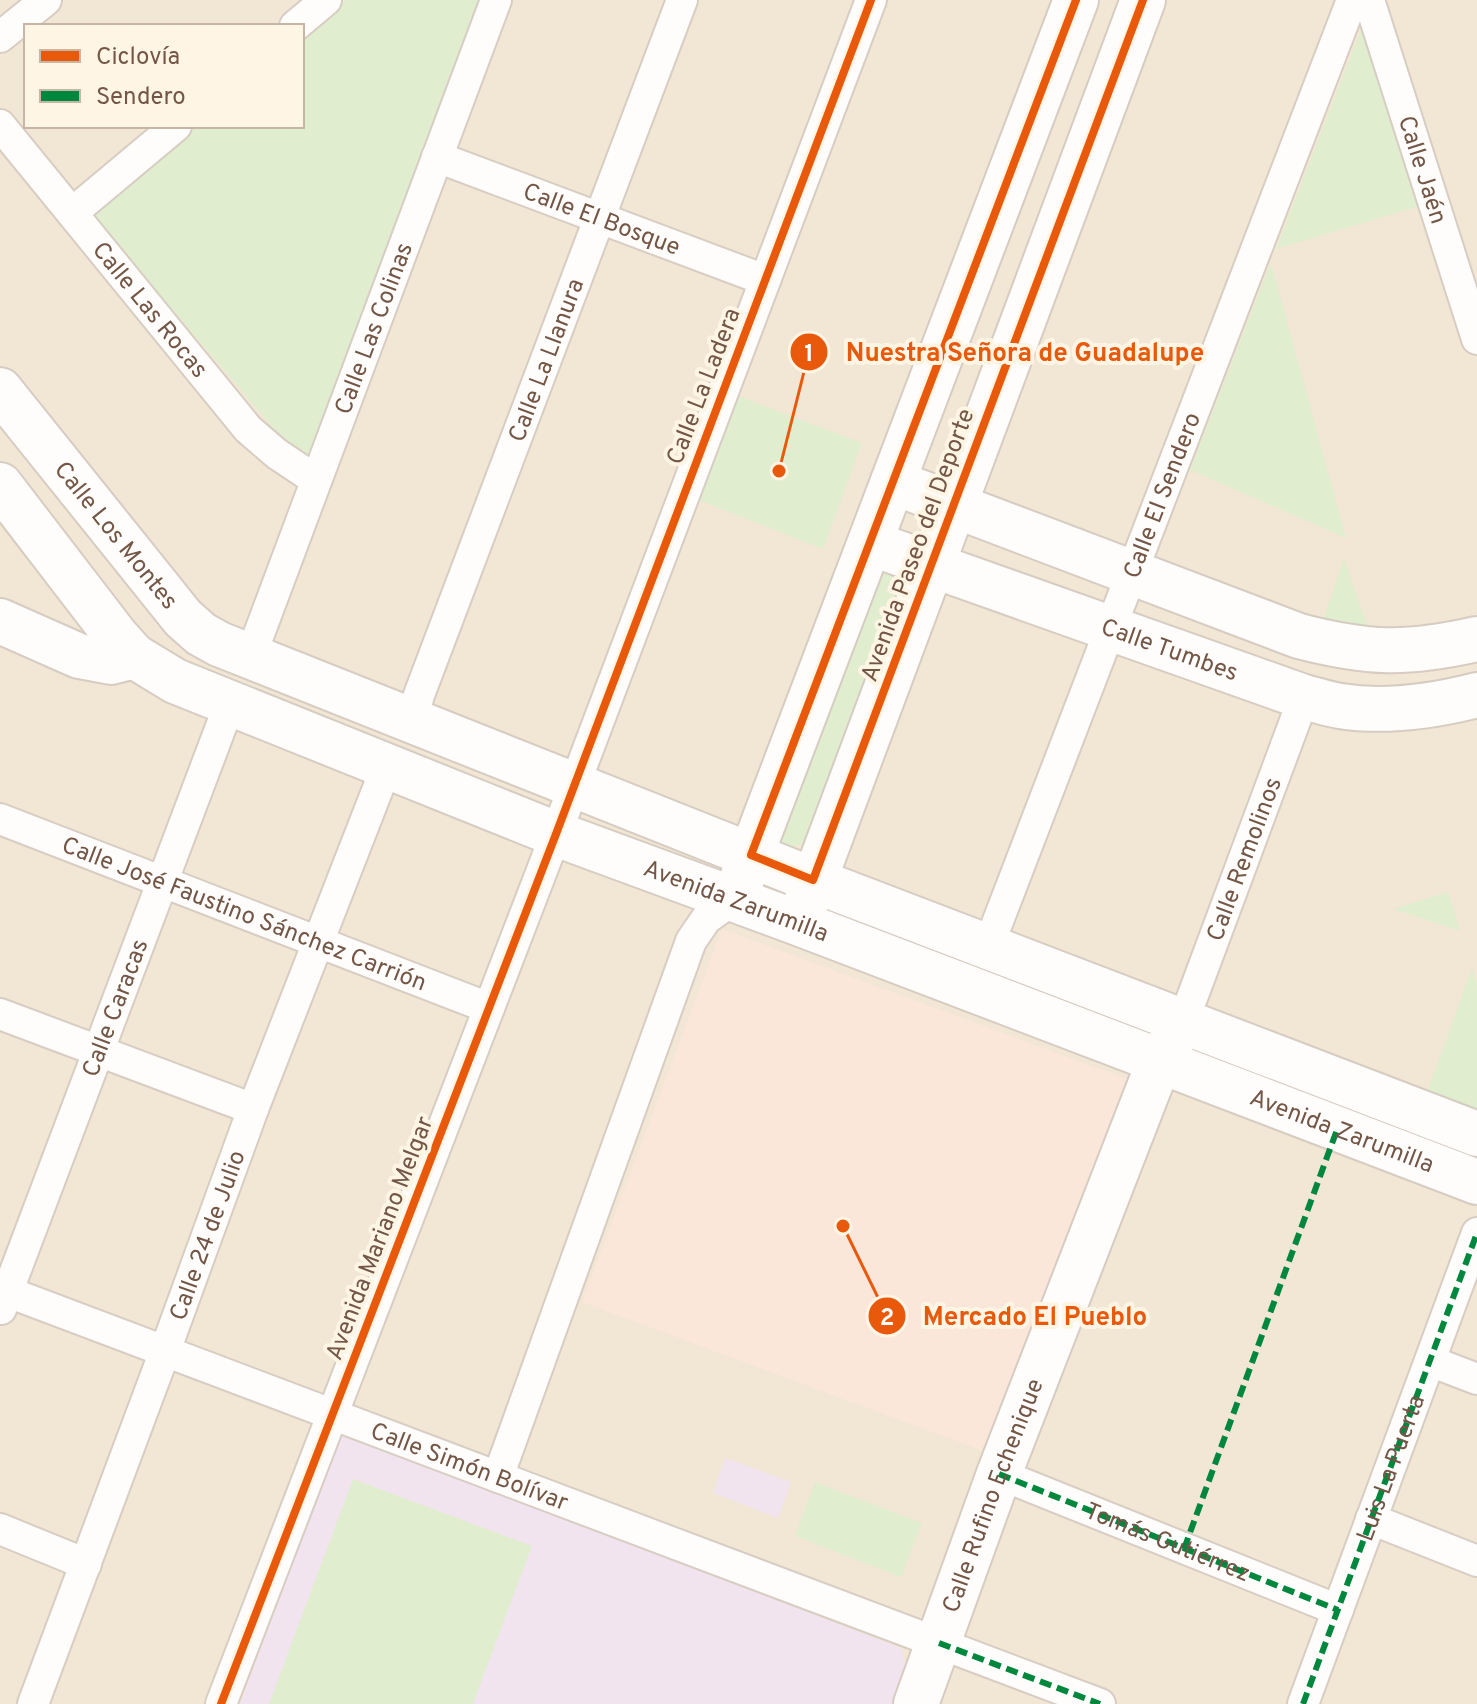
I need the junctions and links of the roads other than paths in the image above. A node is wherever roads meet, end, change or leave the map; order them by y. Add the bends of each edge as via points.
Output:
1 (46, 0) edge
2 (326, 0) edge
3 (496, 0) edge
4 (682, 0) edge
5 (871, 0) edge
6 (1076, 0) edge
7 (1143, 0) edge
8 (1352, 0) edge
9 (1369, 0) edge
10 (297, 24) edge
11 (0, 37) edge
12 (0, 125) edge
13 (174, 128) edge
14 (437, 157) junction
15 (72, 213) junction
16 (597, 218) junction
17 (765, 280) junction
18 (1477, 339) edge
19 (0, 390) edge
20 (316, 480) junction
21 (893, 482) junction
22 (0, 485) edge
23 (953, 505) junction
24 (870, 543) junction
25 (931, 564) junction
26 (1133, 573) junction
27 (0, 621) edge
28 (1111, 628) junction
29 (1477, 639) edge
30 (134, 656) junction
31 (250, 658) junction
32 (1477, 695) edge
33 (1304, 697) junction
34 (230, 703) junction
35 (412, 722) junction
36 (386, 768) junction
37 (574, 786) junction
38 (0, 819) edge
39 (556, 834) junction
40 (751, 855) junction
41 (813, 880) junction
42 (163, 882) junction
43 (734, 899) junction
44 (798, 923) junction
45 (320, 943) junction
46 (988, 947) junction
47 (489, 1008) junction
48 (0, 1014) edge
49 (1183, 1022) junction
50 (98, 1051) junction
51 (1159, 1062) junction
52 (253, 1109) junction
53 (1477, 1134) edge
54 (1477, 1182) edge
55 (1477, 1233) edge
56 (2, 1297) edge
57 (165, 1351) junction
58 (1430, 1361) junction
59 (1477, 1379) edge
60 (333, 1414) junction
61 (999, 1474) junction
62 (498, 1477) junction
63 (1371, 1519) junction
64 (0, 1529) edge
65 (1477, 1561) edge
66 (86, 1564) junction
67 (1338, 1610) junction
68 (939, 1643) junction
69 (33, 1704) edge
70 (221, 1704) edge
71 (916, 1704) edge
72 (1100, 1704) edge
73 (1303, 1704) edge

1 - 11 street
2 - 10 street
3 - 14 street, Calle Las Colinas
4 - 16 street, Calle La Llanura
5 - 17 street, Calle La Ladera
6 - 21 main road, Avenida Paseo del Deporte
7 - 23 main road, Avenida Paseo del Deporte
8 - 26 street, Calle El Sendero
9 - 18 street, Calle Jaén
12 - 15 street, Calle Las Rocas
13 - 15 street
14 - 16 street, Calle El Bosque
14 - 20 street, Calle Las Colinas
15 - 20 street, Calle Las Rocas via 248,429
16 - 17 street, Calle El Bosque
16 - 35 street, Calle La Llanura
17 - 37 street, Calle La Ladera
19 - 31 main road, Calle Los Montes via 183,618 201,634
20 - 31 street, Calle Las Colinas
21 - 23 main road
21 - 24 main road, Avenida Paseo del Deporte
22 - 30 main road, Avenida Zarumilla
23 - 25 main road, Avenida Paseo del Deporte
23 - 26 main road
24 - 25 main road, Calle Tumbes
24 - 40 main road, Avenida Paseo del Deporte
25 - 28 main road, Calle Tumbes
25 - 41 main road, Avenida Paseo del Deporte
26 - 28 street, Calle El Sendero
26 - 29 main road via 1341,647 1417,651
27 - 30 main road via 79,656 111,662
28 - 33 main road, Calle Tumbes
28 - 46 street, Calle El Sendero
30 - 34 main road, Avenida Zarumilla via 175,681
31 - 35 main road, Avenida Zarumilla
32 - 33 main road, Calle Tumbes via 1385,708 1342,707
33 - 49 street, Calle Remolinos
34 - 36 main road, Avenida Zarumilla
34 - 42 street, Calle Caracas
35 - 37 main road, Avenida Zarumilla
36 - 39 main road, Avenida Zarumilla
36 - 45 street, Calle 24 de Julio
37 - 39 street, Avenida Mariano Melgar
37 - 40 main road, Avenida Zarumilla
38 - 42 street, Calle José Faustino Sánchez Carrión
39 - 43 main road, Avenida Zarumilla
39 - 47 street, Avenida Mariano Melgar
40 - 41 main road, Avenida Zarumilla
40 - 43 main road, Avenida Paseo del Deporte
41 - 44 main road, Avenida Paseo del Deporte
41 - 46 main road, Avenida Zarumilla
42 - 45 street, Calle José Faustino Sánchez Carrión
42 - 50 street, Calle Caracas
43 - 44 main road, Avenida Zarumilla
43 - 62 street via 706,919 691,941
44 - 51 main road, Avenida Zarumilla
45 - 47 street, Calle José Faustino Sánchez Carrión
45 - 52 street, Calle 24 de Julio
46 - 49 main road, Avenida Zarumilla
47 - 60 street, Avenida Mariano Melgar
48 - 50 street
49 - 51 main road, Calle Rufino Echenique
49 - 53 main road, Avenida Zarumilla
50 - 52 street
50 - 56 street, Calle Caracas
51 - 54 main road, Avenida Zarumilla
51 - 61 main road, Calle Rufino Echenique
52 - 57 street, Calle 24 de Julio
55 - 58 street, Luis La Puerta
56 - 57 street, Calle Simón Bolívar
57 - 60 street, Calle Simón Bolívar
57 - 66 street, Calle 24 de Julio
58 - 59 street
58 - 63 street, Luis La Puerta
60 - 62 street, Calle Simón Bolívar
60 - 70 street, Avenida Mariano Melgar
61 - 67 street, Tomás Gutiérrez
61 - 68 main road, Calle Rufino Echenique
62 - 68 street, Calle Simón Bolívar
63 - 65 street
63 - 67 street, Luis La Puerta
64 - 66 street
66 - 69 street, Calle 24 de Julio
67 - 73 street, Luis La Puerta
68 - 71 main road, Calle Rufino Echenique
68 - 72 street, Calle Simón Bolívar

